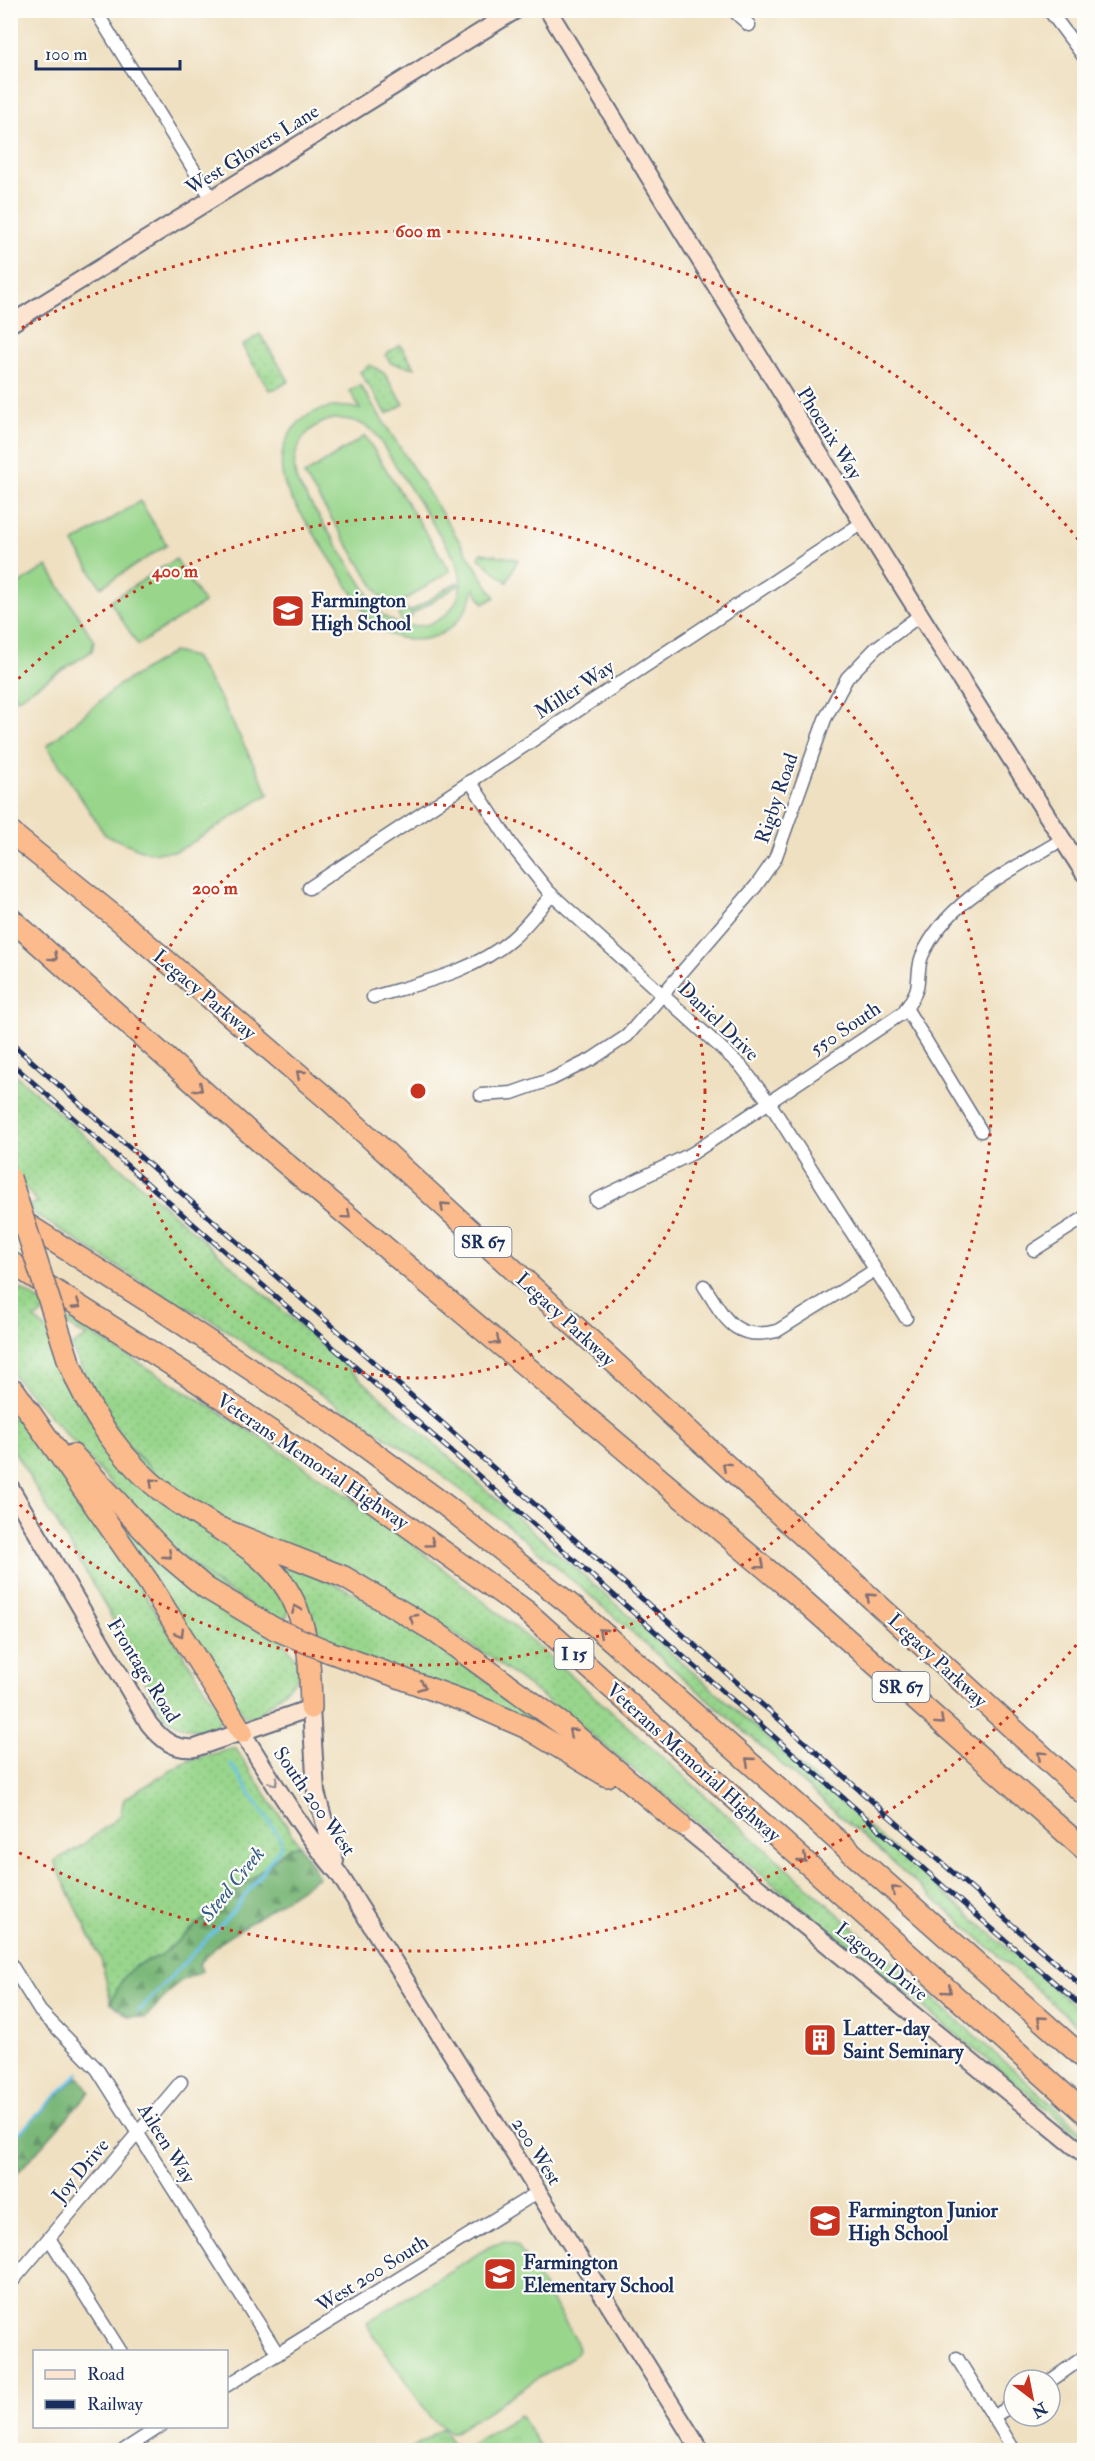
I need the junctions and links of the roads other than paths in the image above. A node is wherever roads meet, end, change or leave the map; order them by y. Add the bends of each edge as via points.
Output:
1 (95, 10) edge
2 (516, 10) edge
3 (548, 10) edge
4 (733, 10) edge
5 (1049, 10) edge
6 (749, 25) dead end
7 (1084, 57) edge
8 (212, 199) junction
9 (10, 324) edge
10 (862, 523) junction
11 (919, 616) junction
12 (470, 781) junction
13 (10, 832) edge
14 (1063, 839) junction
15 (1084, 873) edge
16 (309, 888) dead end
17 (552, 895) junction
18 (10, 918) edge
19 (663, 994) junction
20 (373, 997) dead end
21 (906, 1008) junction
22 (481, 1095) dead end
23 (769, 1102) junction
24 (981, 1131) dead end
25 (10, 1178) edge
26 (596, 1200) dead end
27 (10, 1214) edge
28 (1084, 1218) edge
29 (1034, 1250) dead end
30 (10, 1262) edge
31 (875, 1270) junction
32 (704, 1286) dead end
33 (906, 1318) dead end
34 (12, 1388) edge
35 (12, 1491) edge
36 (217, 1527) junction
37 (311, 1708) junction
38 (242, 1732) junction
39 (1084, 1794) edge
40 (680, 1824) junction
41 (1084, 1849) edge
42 (339, 1874) junction
43 (10, 1963) edge
44 (1084, 2058) edge
45 (181, 2082) dead end
46 (1084, 2112) edge
47 (137, 2132) junction
48 (1084, 2154) edge
49 (538, 2192) junction
50 (49, 2238) junction
51 (10, 2284) edge
52 (120, 2350) edge
53 (278, 2354) junction
54 (1084, 2357) edge
55 (957, 2358) dead end
56 (1062, 2373) edge
57 (228, 2385) edge
58 (1002, 2411) edge
59 (993, 2417) junction
60 (159, 2428) edge
61 (124, 2451) edge
62 (700, 2451) edge
63 (1014, 2451) edge

1 - 8 street
2 - 8 street, West Glovers Lane
3 - 10 street, Phoenix Way
4 - 6 street
5 - 7 street
8 - 9 street, West Glovers Lane
10 - 11 street, Phoenix Way
10 - 12 street, Miller Way
11 - 14 street, Phoenix Way
11 - 19 street, Rigby Road via 876,648 847,678 825,718 775,859
12 - 16 street, Miller Way
12 - 17 street, Daniel Drive via 513,847
39 -> 13 highway, Legacy Parkway / SR 67 via 331,1102 128,927
14 - 15 street, Phoenix Way
14 - 21 street, 550 South via 980,891 949,917 921,957 916,991
17 - 19 street, Daniel Drive
17 - 20 street via 512,939 483,959
18 -> 41 highway, SR 67 via 250,1133 787,1586
19 - 22 street, Rigby Road via 627,1036 592,1059 512,1093
19 - 23 street, Daniel Drive via 741,1066
21 - 23 street, 550 South
21 - 24 street
23 - 26 street, 550 South via 693,1153
23 - 31 street, Daniel Drive
36 -> 25 highway, bridge via 167,1495 130,1461 88,1405 69,1362
44 -> 27 highway, Veterans Memorial Highway / I 15 via 586,1618 480,1533 341,1429
28 - 29 street
30 -> 46 highway, Veterans Memorial Highway / I 15 via 349,1484 526,1611
31 - 32 street via 777,1331 759,1336 732,1325
31 - 33 street, Daniel Drive
34 -> 38 highway via 149,1583
34 -> 40 highway, bridge via 138,1526 206,1588 275,1629 526,1728
35 - 38 street, Frontage Road via 155,1732 168,1744 187,1749
37 -> 36 highway via 308,1649 297,1607 267,1565
40 -> 36 highway via 562,1724 434,1631 344,1577
37 - 38 street, Frontage Road
37 - 42 street, South 200 West via 316,1792
38 -> 42 street, South 200 West
40 - 48 street, Lagoon Drive
42 - 49 street, 200 West
43 - 47 street, Aileen Way via 40,2012 97,2069
45 - 47 street, Joy Drive
47 - 50 street, Joy Drive
47 - 53 street, Aileen Way
49 - 53 street, West 200 South
49 - 62 street, 200 West
50 - 51 street, Joy Drive
50 - 52 street
53 - 57 street, West 200 South
54 - 56 street
55 - 59 street
58 - 59 street
59 - 63 street
60 - 61 street

